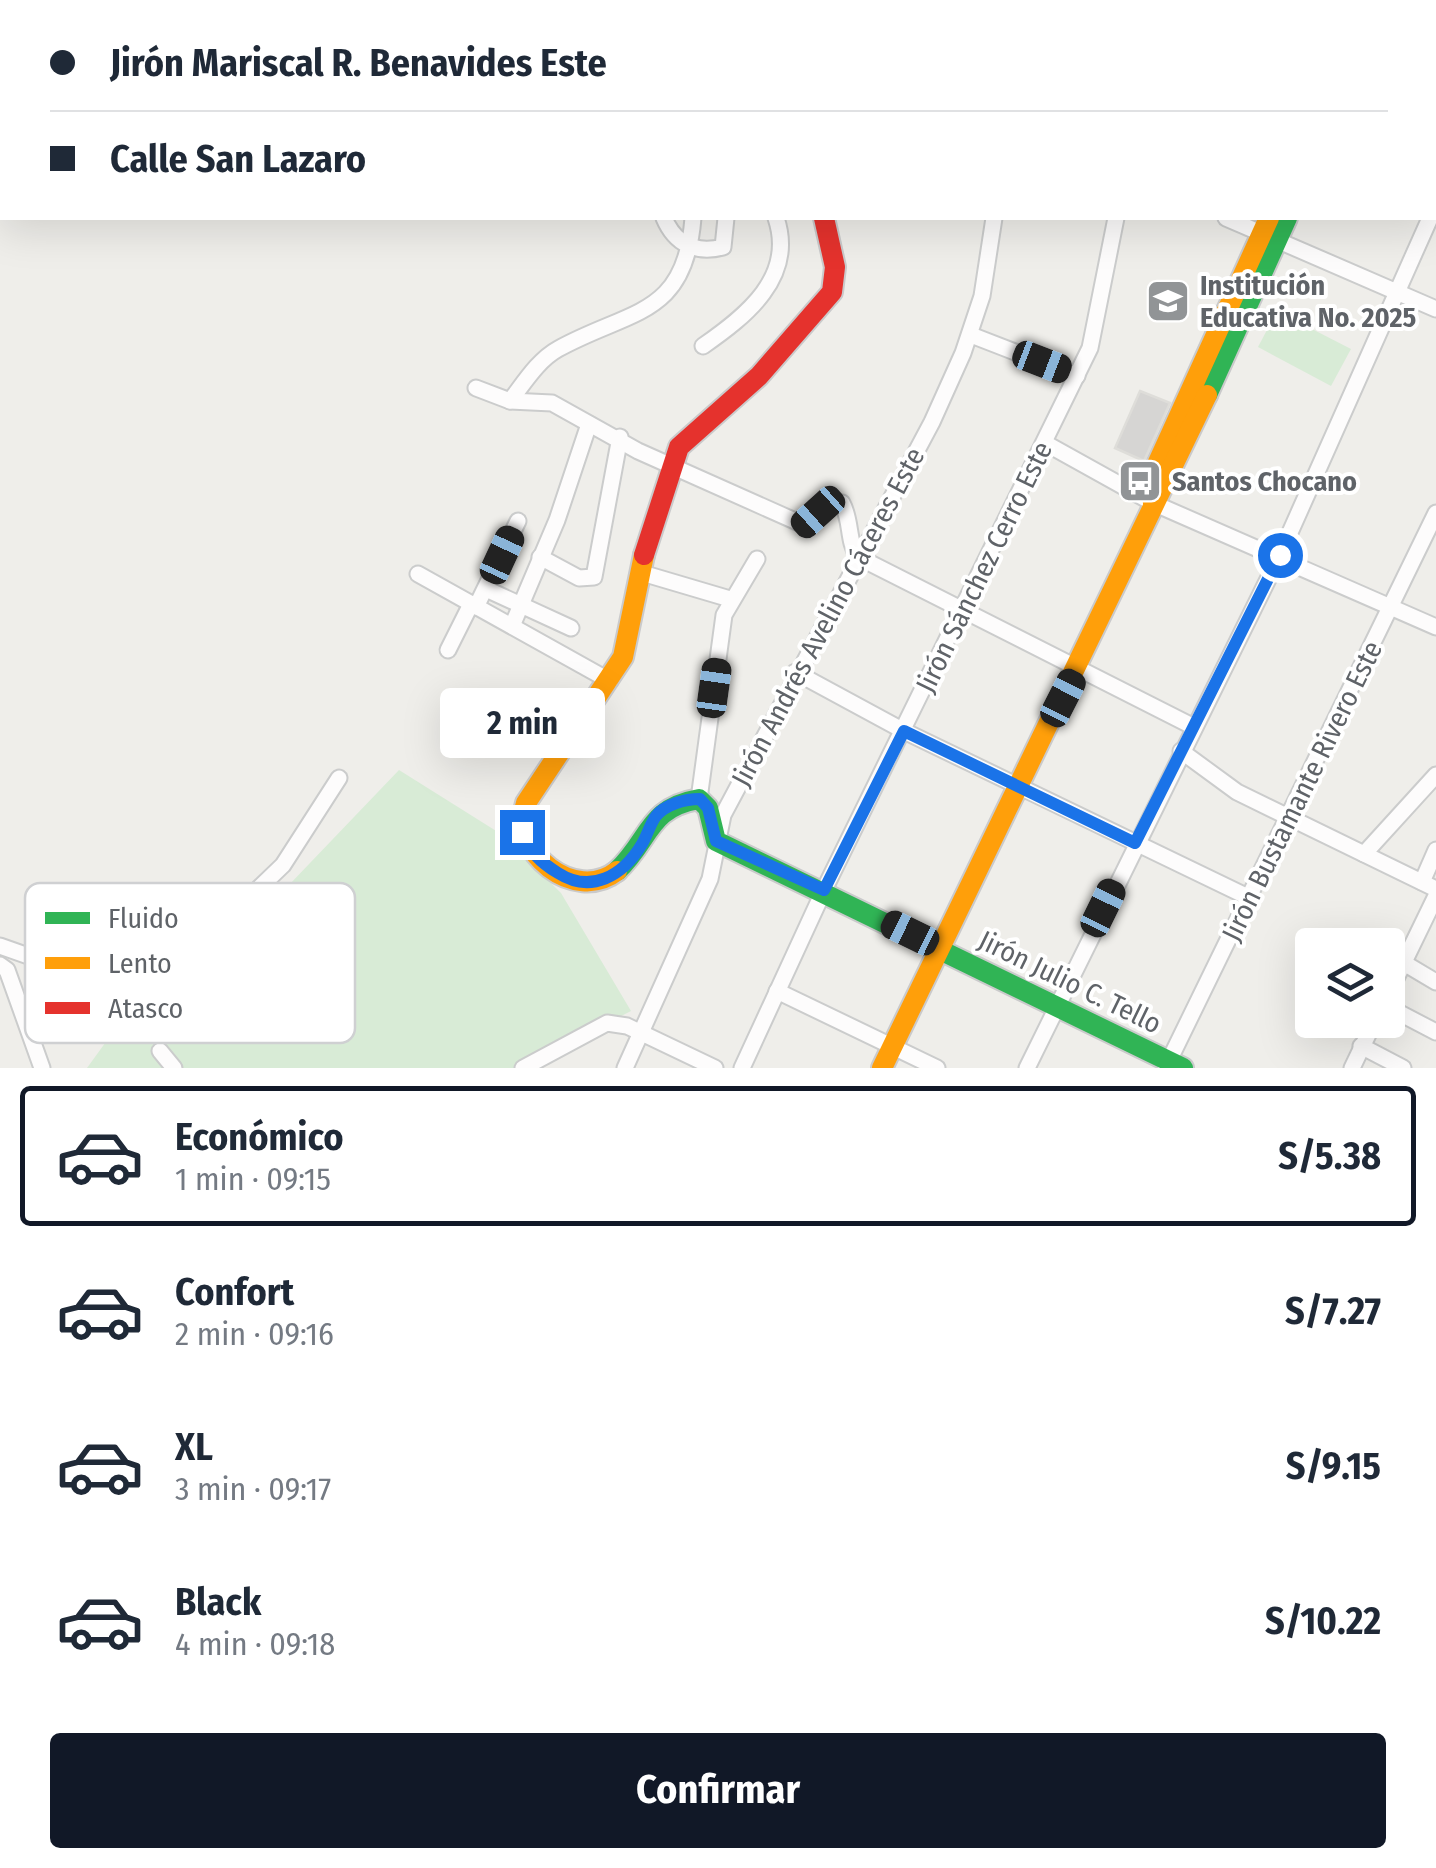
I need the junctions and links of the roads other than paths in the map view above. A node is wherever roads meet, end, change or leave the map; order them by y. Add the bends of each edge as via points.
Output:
1 (665, 220) edge
2 (693, 220) edge
3 (726, 220) edge
4 (776, 220) edge
5 (824, 220) edge
6 (994, 220) edge
7 (1116, 220) edge
8 (1233, 220) edge
9 (1429, 220) edge
10 (1269, 230) edge
11 (690, 248) junction
12 (1397, 293) junction
13 (1436, 308) edge
14 (970, 335) junction
15 (703, 346) dead end
16 (1077, 376) junction
17 (476, 388) dead end
18 (510, 401) junction
19 (590, 424) junction
20 (620, 438) junction
21 (1044, 444) junction
22 (670, 464) junction
23 (1153, 503) junction
24 (1436, 514) edge
25 (518, 521) dead end
26 (1280, 555) junction
27 (858, 557) junction
28 (540, 558) junction
29 (757, 559) dead end
30 (642, 573) junction
31 (418, 574) dead end
32 (486, 589) junction
33 (730, 599) junction
34 (519, 604) junction
35 (474, 606) junction
36 (1393, 607) junction
37 (964, 611) junction
38 (512, 626) junction
39 (1436, 627) edge
40 (572, 628) dead end
41 (448, 650) dead end
42 (1078, 668) junction
43 (795, 672) junction
44 (610, 681) junction
45 (1194, 727) junction
46 (904, 731) junction
47 (1181, 751) junction
48 (1436, 775) edge
49 (339, 778) dead end
50 (1018, 787) junction
51 (700, 799) junction
52 (1287, 816) junction
53 (716, 841) junction
54 (1135, 843) junction
55 (1436, 850) edge
56 (1364, 854) junction
57 (264, 883) edge
58 (1431, 889) edge
59 (824, 890) junction
60 (1250, 898) junction
61 (0, 946) edge
62 (938, 948) junction
63 (25, 955) edge
64 (1405, 961) edge
65 (0, 965) edge
66 (1405, 965) edge
67 (1436, 982) edge
68 (778, 990) junction
69 (1055, 1005) junction
70 (1405, 1016) edge
71 (25, 1022) edge
72 (641, 1032) junction
73 (1436, 1032) edge
74 (1366, 1038) edge
75 (32, 1043) edge
76 (892, 1046) junction
77 (1362, 1046) junction
78 (160, 1051) dead end
79 (1173, 1066) edge
80 (41, 1068) edge
81 (174, 1068) edge
82 (524, 1068) edge
83 (626, 1068) edge
84 (716, 1068) edge
85 (742, 1068) edge
86 (882, 1068) edge
87 (936, 1068) edge
88 (1028, 1068) edge
89 (1352, 1068) edge
90 (1403, 1068) edge

1 - 11 street
2 - 11 street
3 - 11 street via 724,247
4 - 15 street via 782,243 760,301
5 - 22 street via 835,267 832,292 804,329 686,438
6 - 14 street, Jirón Andrés Avelino Cáceres Este
7 - 16 street, Jirón Sánchez Cerro Este via 1090,348
8 - 10 street
9 - 12 street
10 - 12 street
10 - 23 street via 1166,488
11 - 18 street via 659,303 556,349
12 - 13 street
12 - 26 street
14 - 16 street
14 - 27 street, Jirón Andrés Avelino Cáceres Este via 932,422
16 - 21 street, Jirón Sánchez Cerro Este
17 - 18 street
18 - 19 street via 552,403
19 - 20 street
19 - 28 street
20 - 22 street
20 - 28 street via 594,577 579,578
21 - 23 street
21 - 37 street, Jirón Sánchez Cerro Este
22 - 27 street via 804,525 830,504 842,503
22 - 30 street
23 - 26 street
23 - 42 street
24 - 36 street, Jirón Bustamante Rivero Este
25 - 32 street
26 - 36 street
26 - 45 street
27 - 37 street
27 - 43 street, Jirón Andrés Avelino Cáceres Este
28 - 34 street
29 - 33 street
30 - 33 street
30 - 44 street via 627,647
31 - 35 street
32 - 34 street
32 - 35 street
33 - 51 street
34 - 38 street
34 - 40 street
35 - 38 street
35 - 41 street
36 - 39 street
36 - 52 street, Jirón Bustamante Rivero Este
37 - 42 street
37 - 46 street, Jirón Sánchez Cerro Este
38 - 44 street
42 - 45 street
42 - 50 street
43 - 46 street
43 - 53 street, Jirón Andrés Avelino Cáceres Este
44 - 51 street via 526,803 520,820 528,848 578,884 603,881 639,850 657,816 676,803
45 - 47 street
46 - 50 street
46 - 59 street, Jirón Sánchez Cerro Este
47 - 52 street via 1236,792
47 - 54 street
48 - 56 street
49 - 57 street
50 - 54 street
50 - 62 street
51 - 53 street
52 - 56 street
52 - 60 street, Jirón Bustamante Rivero Este
53 - 59 street, Jirón Julio C. Tello
53 - 72 street, Jirón Andrés Avelino Cáceres Este via 710,879
54 - 60 street
54 - 69 street
55 - 58 street
56 - 58 street
58 - 64 street
59 - 62 street, Jirón Julio C. Tello
59 - 68 street, Jirón Sánchez Cerro Este
60 - 79 street, Jirón Bustamante Rivero Este
61 - 63 street
62 - 69 street, Jirón Julio C. Tello
62 - 76 street
65 - 71 street
66 - 67 street
68 - 76 street
68 - 85 street, Jirón Sánchez Cerro Este
69 - 79 street, Jirón Julio C. Tello
69 - 88 street
70 - 73 street
72 - 82 street via 607,1023
72 - 83 street, Jirón Andrés Avelino Cáceres Este
72 - 84 street
74 - 77 street
75 - 80 street
76 - 86 street
76 - 87 street
77 - 89 street
77 - 90 street
78 - 81 street

